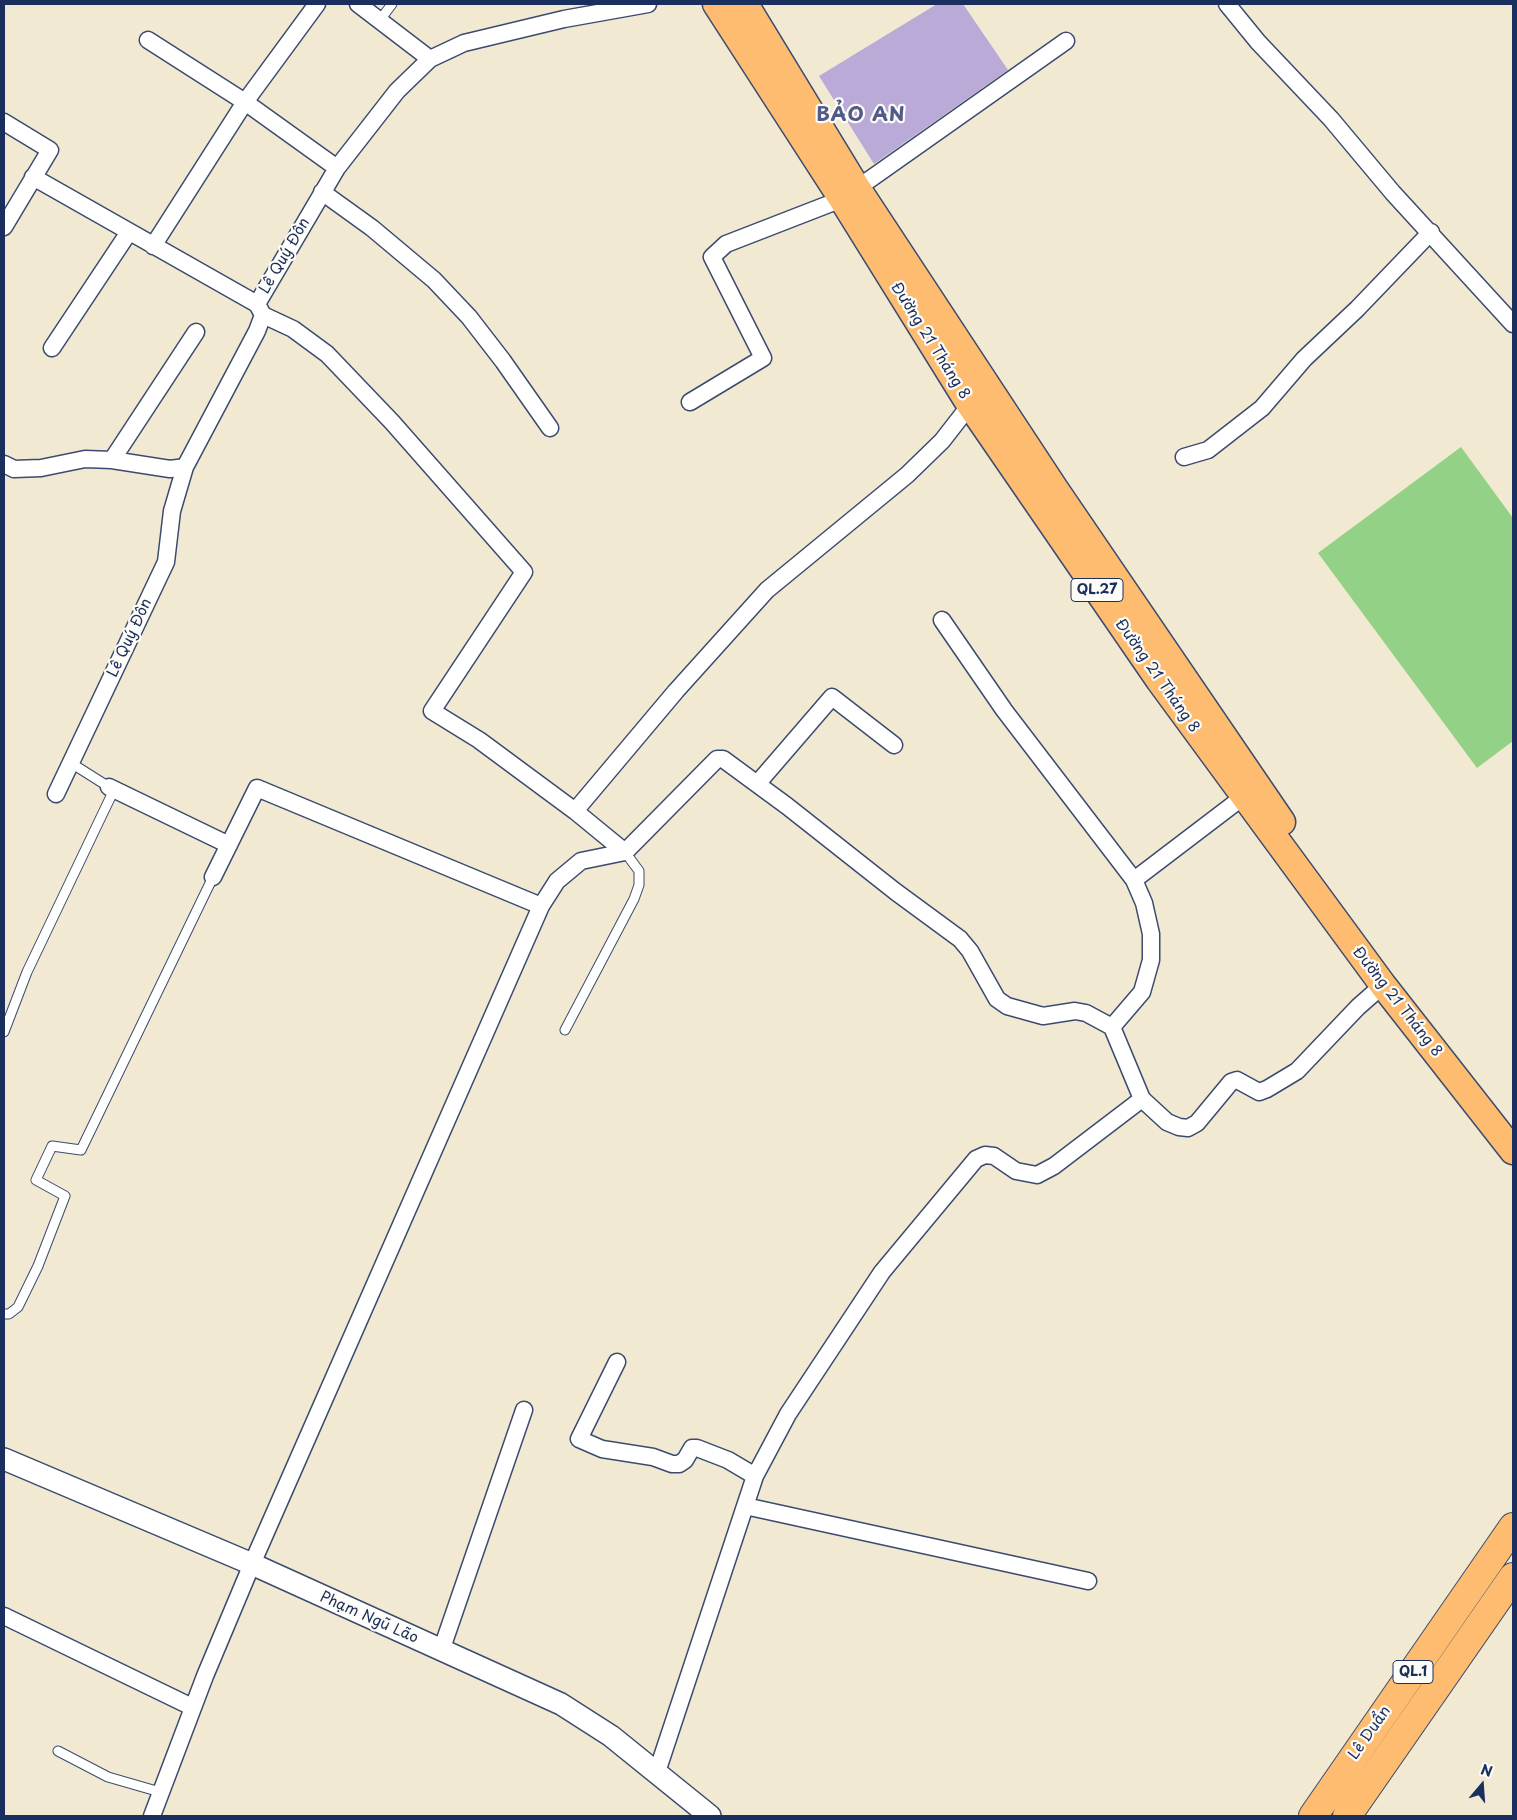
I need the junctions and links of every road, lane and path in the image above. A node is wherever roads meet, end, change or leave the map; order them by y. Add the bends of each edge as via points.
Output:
1 (317, 4) edge
2 (358, 4) edge
3 (392, 4) edge
4 (648, 4) edge
5 (716, 4) edge
6 (745, 4) edge
7 (1226, 4) edge
8 (380, 20) junction
9 (148, 40) dead end
10 (1066, 41) dead end
11 (430, 59) junction
12 (245, 102) junction
13 (4, 122) edge
14 (337, 168) junction
15 (33, 177) junction
16 (322, 192) junction
17 (850, 193) junction
18 (4, 227) edge
19 (129, 232) junction
20 (1431, 232) junction
21 (153, 246) junction
22 (260, 310) junction
23 (1513, 324) edge
24 (196, 332) dead end
25 (52, 348) dead end
26 (690, 402) dead end
27 (970, 405) junction
28 (550, 428) dead end
29 (1184, 457) dead end
30 (112, 460) junction
31 (4, 464) edge
32 (185, 467) junction
33 (942, 620) dead end
34 (894, 745) dead end
35 (71, 763) junction
36 (757, 784) junction
37 (109, 787) junction
38 (56, 794) dead end
39 (1243, 797) junction
40 (575, 811) junction
41 (229, 845) junction
42 (625, 852) junction
43 (214, 877) joint
44 (1134, 880) junction
45 (541, 906) junction
46 (1383, 985) junction
47 (1112, 1027) junction
48 (565, 1030) dead end
49 (4, 1032) edge
50 (1142, 1099) junction
51 (1513, 1121) edge
52 (1513, 1151) edge
53 (4, 1314) edge
54 (617, 1362) dead end
55 (524, 1410) dead end
56 (4, 1459) edge
57 (755, 1476) junction
58 (745, 1506) junction
59 (1513, 1527) edge
60 (252, 1564) junction
61 (1513, 1578) edge
62 (1088, 1580) dead end
63 (4, 1616) edge
64 (441, 1651) junction
65 (192, 1707) junction
66 (58, 1751) dead end
67 (657, 1772) junction
68 (160, 1792) junction
69 (152, 1816) edge
70 (710, 1816) edge
71 (1313, 1816) edge
72 (1347, 1816) edge

1 - 12 street
2 - 8 street
3 - 8 lane
4 - 11 street, Lê Quý Đôn via 564,19 464,43
5 - 17 main road, Đường 21 Tháng 8 / QL.27
6 - 17 main road, Đường 21 Tháng 8 / QL.27
7 - 20 street
8 - 11 street
9 - 12 street
10 - 17 street
11 - 14 street, Lê Quý Đôn via 396,91
12 - 14 street
12 - 21 street
13 - 15 street via 50,150
14 - 16 street, Lê Quý Đôn
15 - 18 street
15 - 19 street
16 - 22 street, Lê Quý Đôn
16 - 28 street via 372,228 434,280 469,316
17 - 26 street via 726,244 712,257 763,358
17 - 27 main road, Đường 21 Tháng 8 / QL.27
17 - 51 main road, Đường 21 Tháng 8 / QL.27 via 1311,863
19 - 21 street
19 - 25 street
20 - 23 street
20 - 29 street via 1304,359 1262,408 1208,450
21 - 22 street
22 - 32 street, Lê Quý Đôn
22 - 40 street via 294,329 327,354 392,422 524,572 432,711 479,740
24 - 30 street
27 - 39 main road, Đường 21 Tháng 8 / QL.27
27 - 40 street via 942,441 907,475 767,590
30 - 31 street via 85,459 41,468 14,469
30 - 32 street via 170,469
32 - 35 street, Lê Quý Đôn via 172,511 166,562
33 - 44 street via 1004,710
34 - 36 street via 832,698
35 - 37 lane
35 - 38 street, Lê Quý Đôn
36 - 42 street via 723,759 716,759
36 - 47 street via 960,939 997,999 1007,1006 1043,1016 1075,1011
37 - 41 street
37 - 49 lane via 112,794 27,972
39 - 44 street
39 - 46 main road, Đường 21 Tháng 8 / QL.27
40 - 42 street
41 - 43 street
41 - 45 street via 257,788
42 - 45 street via 581,861 557,881
42 - 48 lane via 639,871 639,886
43 - 53 lane via 81,1150 52,1146 36,1180 65,1196 18,1308
44 - 47 street via 1144,903 1151,934 1151,960 1142,992
45 - 60 street
46 - 50 street via 1297,1071 1259,1092 1237,1080 1231,1082 1188,1128 1167,1122
46 - 52 main road, Đường 21 Tháng 8 / QL.27
47 - 50 street
50 - 57 street via 1054,1166 1037,1175 1016,1172 994,1156 985,1155 972,1163 882,1272 788,1414
54 - 57 street via 579,1439 602,1449 672,1464 685,1460 692,1448 696,1448 728,1460
55 - 64 street
56 - 60 street, Phạm Ngũ Lão
57 - 58 street
58 - 62 street
58 - 67 street
59 - 71 highway, Lê Duẩn / QL.1
60 - 64 street, Phạm Ngũ Lão
60 - 65 street
61 - 72 highway, Lê Duẩn / QL.1
63 - 65 street
64 - 67 street, Phạm Ngũ Lão via 561,1704 592,1722
65 - 68 street
66 - 68 lane via 108,1777
67 - 70 street, Phạm Ngũ Lão
68 - 69 street

